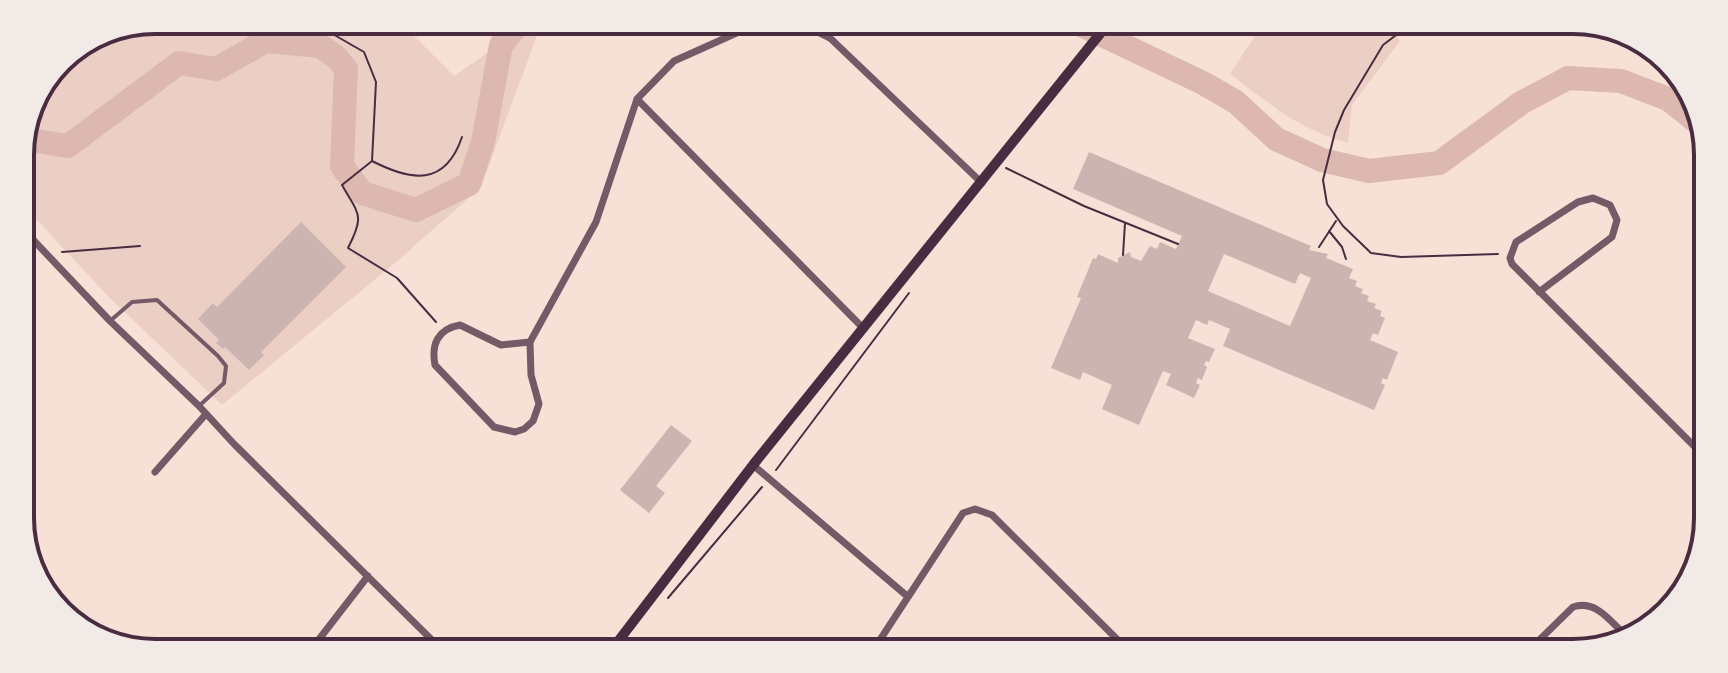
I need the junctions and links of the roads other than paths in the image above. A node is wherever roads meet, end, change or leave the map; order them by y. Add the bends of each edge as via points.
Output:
1 (734, 34) edge
2 (822, 34) edge
3 (1100, 34) edge
4 (637, 99) junction
5 (982, 183) junction
6 (34, 241) edge
7 (1539, 292) junction
8 (110, 321) junction
9 (864, 329) junction
10 (530, 342) junction
11 (199, 406) junction
12 (206, 414) junction
13 (1694, 446) edge
14 (753, 465) junction
15 (155, 472) dead end
16 (368, 576) junction
17 (907, 596) junction
18 (1620, 630) edge
19 (319, 639) edge
20 (431, 639) edge
21 (621, 639) edge
22 (880, 639) edge
23 (1117, 639) edge
24 (1540, 639) edge

1 - 4 street via 674,61
2 - 5 street
3 - 5 main road
4 - 9 street
4 - 10 street via 596,222
5 - 9 main road
6 - 8 street
7 - 7 street via 1612,237 1617,220 1610,205 1593,198 1578,202 1516,242 1512,264
7 - 13 street
8 - 11 street
8 - 11 lane via 132,302 157,300 218,356 226,366 224,383
9 - 14 main road
10 - 10 street via 501,345 460,325 443,331 435,342 435,365 494,427 524,429 539,404
11 - 12 street
12 - 15 street
12 - 16 street
14 - 17 street
14 - 21 main road
16 - 19 street
16 - 20 street
17 - 22 street
17 - 23 street via 963,513 975,509 992,515
18 - 24 street via 1599,610 1580,605

